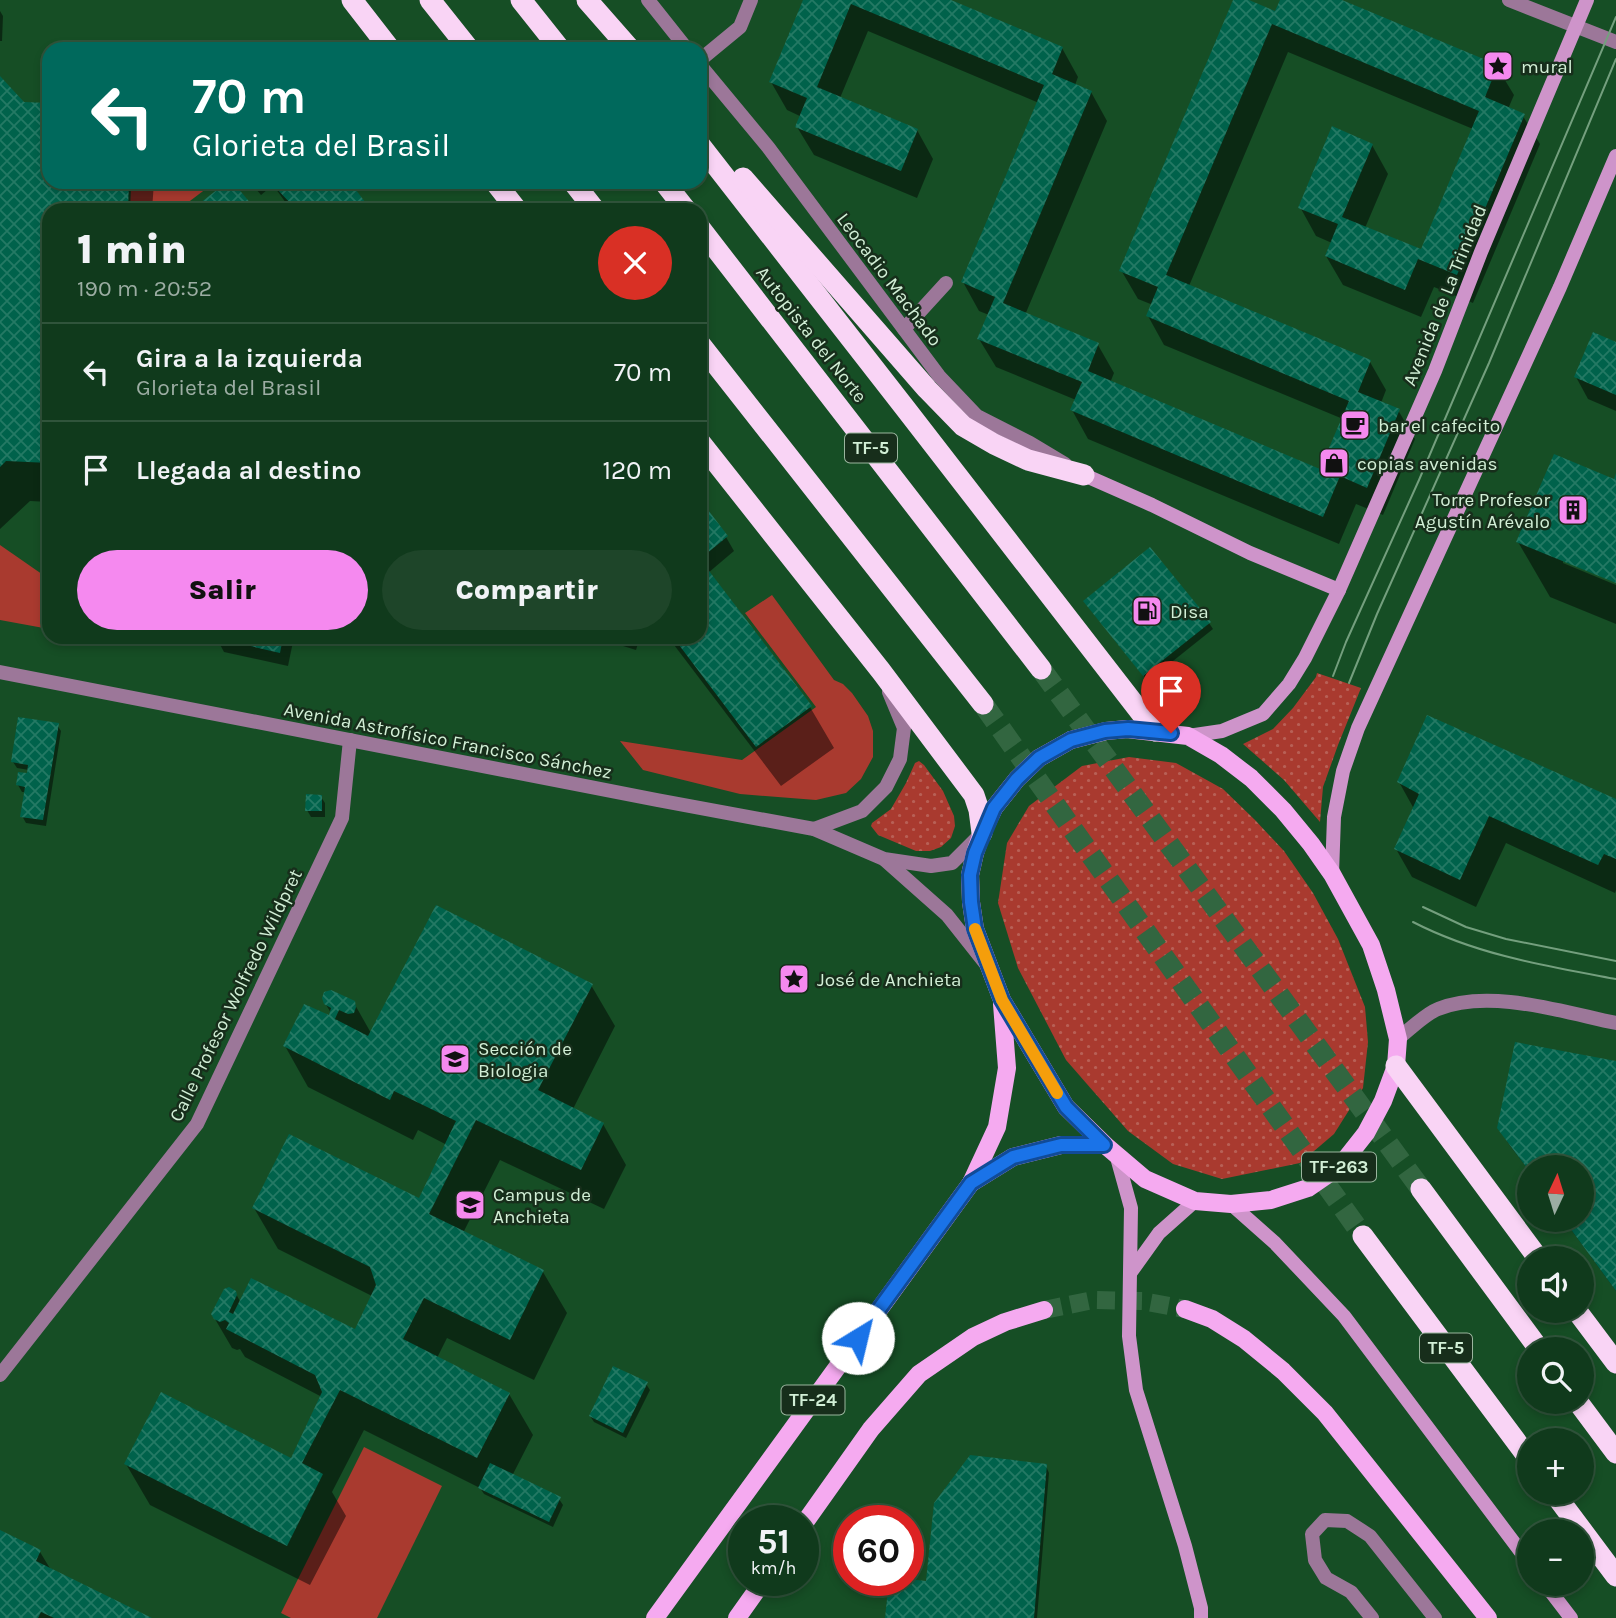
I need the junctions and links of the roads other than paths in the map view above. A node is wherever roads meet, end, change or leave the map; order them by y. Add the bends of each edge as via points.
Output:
1 (352, 0) edge
2 (430, 0) edge
3 (521, 0) edge
4 (587, 0) edge
5 (648, 0) edge
6 (751, 0) edge
7 (1509, 0) edge
8 (1587, 0) edge
9 (1575, 26) junction
10 (385, 42) edge
11 (463, 42) edge
12 (554, 42) edge
13 (621, 42) edge
14 (681, 42) edge
15 (1616, 42) edge
16 (707, 54) edge
17 (707, 73) edge
18 (707, 138) edge
19 (707, 154) edge
20 (1616, 156) edge
21 (500, 189) edge
22 (578, 189) edge
23 (670, 189) edge
24 (512, 203) edge
25 (590, 203) edge
26 (680, 203) edge
27 (707, 237) edge
28 (946, 283) dead end
29 (904, 329) junction
30 (707, 353) edge
31 (707, 451) edge
32 (1084, 475) junction
33 (1339, 590) junction
34 (1041, 669) tunnel mouth
35 (881, 671) junction
36 (0, 673) edge
37 (983, 704) tunnel mouth
38 (1155, 731) junction
39 (1188, 736) junction
40 (350, 740) junction
41 (814, 829) junction
42 (982, 833) junction
43 (884, 859) junction
44 (1332, 874) junction
45 (990, 971) junction
46 (1002, 1000) junction
47 (1616, 1023) edge
48 (1398, 1039) junction
49 (1396, 1066) junction
50 (1110, 1149) junction
51 (971, 1183) junction
52 (1421, 1189) tunnel mouth
53 (1195, 1201) junction
54 (1231, 1204) junction
55 (1363, 1236) tunnel mouth
56 (1529, 1246) edge
57 (1131, 1272) junction
58 (1185, 1309) tunnel mouth
59 (1044, 1310) tunnel mouth
60 (1586, 1323) edge
61 (1530, 1337) edge
62 (1616, 1363) edge
63 (0, 1375) edge
64 (1587, 1414) edge
65 (1517, 1443) edge
66 (1616, 1453) edge
67 (817, 1505) edge
68 (1563, 1505) edge
69 (1517, 1547) edge
70 (1616, 1576) edge
71 (753, 1596) edge
72 (1555, 1596) edge
73 (655, 1618) edge
74 (737, 1618) edge
75 (1201, 1618) edge
76 (1372, 1618) edge
77 (1435, 1618) edge
78 (1489, 1618) edge
79 (1572, 1618) edge

1 - 10 highway
2 - 11 highway
3 - 12 highway
4 - 13 highway
5 - 14 street
6 - 16 street via 740,27
7 - 9 street
8 - 9 main road, Avenida de La Trinidad
9 - 15 street
9 - 33 main road, Avenida de La Trinidad via 1435,371
17 - 29 street, Leocadio Machado
18 - 32 highway via 963,426 1028,460
19 - 38 highway
20 - 44 main road via 1358,728 1334,817
21 - 24 highway
22 - 25 highway
23 - 26 highway
27 - 34 highway, Autopista del Norte / TF-5
28 - 29 street
29 - 32 street, Leocadio Machado via 977,416
30 - 37 highway
31 - 35 highway
32 - 33 main road
33 - 39 main road, Avenida de La Trinidad via 1305,658 1263,714 1222,731
35 - 41 street via 904,728 900,759 886,787 862,811
35 - 42 highway via 974,794
36 - 40 street, Avenida Astrofísico Francisco Sánchez
38 - 39 main road, TF-263
38 - 42 main road, TF-263 via 1105,731 1071,740 1039,758 994,808
39 - 44 main road, TF-263 via 1251,778 1283,810
40 - 41 street, Avenida Astrofísico Francisco Sánchez
40 - 63 street, Calle Profesor Wolfredo Wildpret via 342,818 197,1124
41 - 43 street, Avenida Astrofísico Francisco Sánchez
42 - 43 street, Avenida Astrofísico Francisco Sánchez via 952,863 932,866
42 - 45 main road, TF-263 via 970,875 971,902
43 - 45 street, Avenida Astrofísico Francisco Sánchez via 947,915
44 - 48 main road, TF-263 via 1370,945
45 - 46 main road, TF-263
46 - 50 main road, TF-263 via 1066,1107
46 - 51 main road, TF-24 via 1007,1068 997,1127
47 - 48 street via 1516,1002 1471,1001 1436,1009
48 - 49 main road, TF-263
49 - 54 main road, TF-263 via 1366,1133 1340,1166 1308,1188 1271,1200
49 - 56 highway
50 - 51 main road, TF-24 via 1061,1145 1013,1157
50 - 53 main road, TF-263 via 1145,1179
50 - 57 main road, TF-263 via 1131,1208
51 - 73 main road, TF-24
52 - 61 highway
53 - 54 main road, TF-263
53 - 57 main road via 1159,1233
54 - 69 main road via 1344,1316
55 - 65 highway, TF-5
57 - 75 main road, TF-263 via 1129,1336 1136,1390 1185,1546
58 - 78 main road via 1244,1339 1325,1413
59 - 67 main road via 973,1337 919,1374 871,1429
60 - 62 highway
64 - 66 highway
68 - 70 highway
71 - 74 main road
72 - 79 main road
76 - 77 street via 1351,1592 1326,1578 1315,1560 1312,1534 1325,1520 1347,1521 1370,1536

